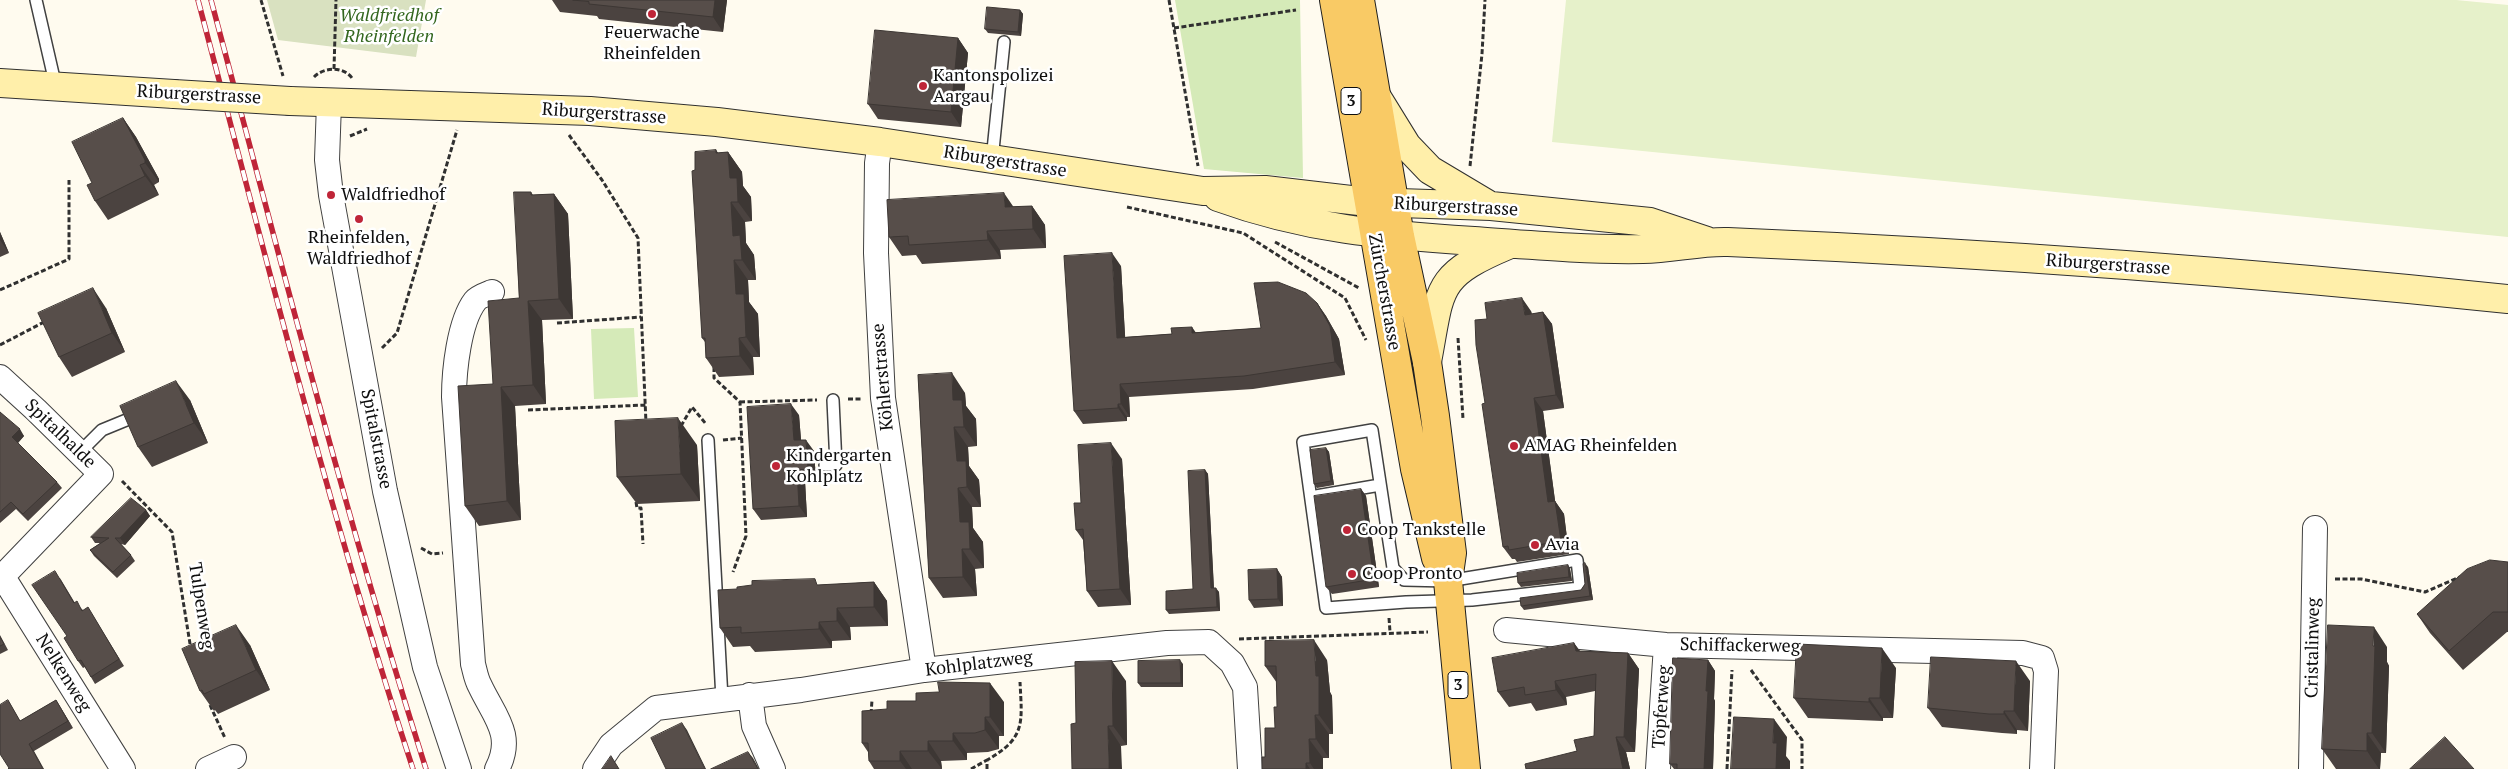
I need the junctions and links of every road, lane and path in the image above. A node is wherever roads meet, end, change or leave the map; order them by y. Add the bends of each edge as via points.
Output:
1 (36, 0) edge
2 (261, 0) edge
3 (336, 0) edge
4 (1169, 0) edge
5 (1334, 0) edge
6 (1360, 0) edge
7 (1485, 0) edge
8 (1296, 10) dead end
9 (1174, 28) junction
10 (1004, 42) dead end
11 (334, 69) dead end
12 (0, 83) edge
13 (56, 87) junction
14 (1378, 99) junction
15 (290, 101) junction
16 (329, 103) junction
17 (376, 126) dead end
18 (448, 127) dead end
19 (576, 132) dead end
20 (880, 142) junction
21 (327, 160) junction
22 (992, 160) junction
23 (1470, 174) dead end
24 (69, 180) dead end
25 (1203, 191) junction
26 (1381, 203) junction
27 (1126, 206) dead end
28 (1491, 206) junction
29 (1243, 233) junction
30 (1252, 233) dead end
31 (1387, 235) junction
32 (1269, 238) dead end
33 (1707, 241) junction
34 (1510, 244) junction
35 (1359, 288) dead end
36 (0, 290) edge
37 (492, 292) dead end
38 (2508, 299) edge
39 (54, 316) edge
40 (641, 317) junction
41 (556, 323) edge
42 (0, 345) edge
43 (1370, 346) dead end
44 (360, 357) junction
45 (713, 358) edge
46 (1427, 362) junction
47 (0, 377) edge
48 (883, 398) junction
49 (833, 400) junction
50 (740, 402) junction
51 (646, 405) junction
52 (528, 410) edge
53 (149, 411) edge
54 (646, 430) edge
55 (679, 430) edge
56 (708, 440) joint
57 (80, 453) junction
58 (825, 465) dead end
59 (101, 474) junction
60 (1380, 485) junction
61 (1310, 497) junction
62 (636, 498) edge
63 (2316, 528) dead end
64 (394, 532) junction
65 (643, 544) dead end
66 (463, 546) junction
67 (2464, 576) edge
68 (732, 577) dead end
69 (1, 578) edge
70 (2315, 578) junction
71 (1449, 591) junction
72 (1506, 630) dead end
73 (1454, 641) junction
74 (1209, 642) junction
75 (1666, 645) junction
76 (1733, 645) junction
77 (191, 652) edge
78 (1019, 660) junction
79 (924, 670) junction
80 (750, 695) junction
81 (722, 699) junction
82 (210, 703) edge
83 (987, 760) junction
84 (236, 763) edge
85 (123, 769) edge
86 (208, 769) edge
87 (459, 769) edge
88 (497, 769) edge
89 (595, 769) edge
90 (774, 769) edge
91 (971, 769) edge
92 (987, 769) edge
93 (1250, 769) edge
94 (1466, 769) edge
95 (1658, 769) edge
96 (1727, 769) edge
97 (1802, 769) edge
98 (2042, 769) edge
99 (2311, 769) edge

1 - 13 lane
2 - 15 path
3 - 11 path
4 - 9 path
5 - 26 main road, Zürcherstrasse / 3
6 - 14 main road, Zürcherstrasse / 3
7 - 23 path
8 - 9 path
9 - 25 path
10 - 22 lane
12 - 13 main road, Riburgerstrasse
13 - 15 main road, Riburgerstrasse, bridge
14 - 26 main road, Zürcherstrasse / 3
14 - 28 main road via 1407,146 1430,170
15 - 16 main road, Riburgerstrasse
16 - 20 main road, Riburgerstrasse via 590,111 717,122
16 - 21 street, Spitalstrasse
17 - 21 path via 350,136
18 - 44 path via 458,127 397,333 383,348
19 - 40 path via 566,131 602,180 638,238
20 - 22 main road, Riburgerstrasse
20 - 48 street, Köhlerstrasse via 876,253
21 - 44 street, Spitalstrasse
22 - 25 main road, Riburgerstrasse
24 - 36 path via 69,259
25 - 26 main road, Riburgerstrasse via 1265,190
25 - 31 main road, Riburgerstrasse via 1261,212 1340,230
26 - 28 main road, Riburgerstrasse
26 - 31 main road, Zürcherstrasse / 3
27 - 29 path
28 - 33 main road, Riburgerstrasse via 1650,222
29 - 30 path
29 - 43 path via 1345,298
31 - 34 main road, Riburgerstrasse
31 - 46 main road, Zürcherstrasse / 3
31 - 71 main road, Zürcherstrasse / 3 via 1414,469 1436,558
32 - 35 path
33 - 34 main road, Riburgerstrasse via 1646,249
33 - 38 main road, Riburgerstrasse via 1909,250 2311,280
34 - 46 main road, Riburgerstrasse via 1460,268 1446,282 1439,299
37 - 66 street via 475,300 454,366
39 - 42 path
40 - 41 path
40 - 51 path
44 - 64 street, Spitalstrasse
45 - 50 path via 714,378
46 - 71 main road, Zürcherstrasse / 3 via 1452,553
47 - 57 street, Spitalhalde
48 - 49 path
48 - 79 street, Köhlerstrasse
49 - 50 path
49 - 58 lane via 836,465
50 - 68 path via 746,536
51 - 52 path
51 - 54 path
53 - 57 lane via 102,430
55 - 56 path via 692,407 706,424
56 - 81 lane
57 - 59 street, Spitalhalde
59 - 69 street, Spitalhalde
59 - 77 path, Tulpenweg via 119,479 172,532
60 - 61 lane
60 - 61 lane via 1372,430 1342,435 1303,442
60 - 71 lane via 1392,568 1404,580
61 - 71 lane via 1326,608 1406,602
62 - 65 path via 637,508 641,508
63 - 70 street, Cristalinweg
64 - 66 path via 432,554
64 - 87 street, Spitalstrasse via 425,667
66 - 88 street via 473,664 479,685 500,723 505,740
67 - 70 path via 2426,592 2362,580
69 - 85 street, Nelkenweg
70 - 99 street, Cristalinweg
71 - 71 lane via 1580,588 1577,560
71 - 73 main road, Zürcherstrasse / 3
72 - 75 street, Schiffackerweg
73 - 74 path via 1433,642 1432,632
73 - 94 main road, Zürcherstrasse / 3
74 - 78 street, Kohlplatzweg via 1167,643
74 - 93 street via 1232,664 1245,687
75 - 76 street, Schiffackerweg
75 - 95 street, Töpferweg
76 - 96 path
76 - 97 path via 1802,740
76 - 98 street, Schiffackerweg via 2023,653 2042,658 2046,671
78 - 79 street, Kohlplatzweg
78 - 83 path via 1021,708 1018,731 1009,746
79 - 80 street, Kohlplatzweg
80 - 81 street, Kohlplatzweg
80 - 90 street via 754,726
81 - 89 street, Kohlplatzweg via 656,708 611,745
82 - 84 path
83 - 91 path
83 - 92 path
84 - 86 street

